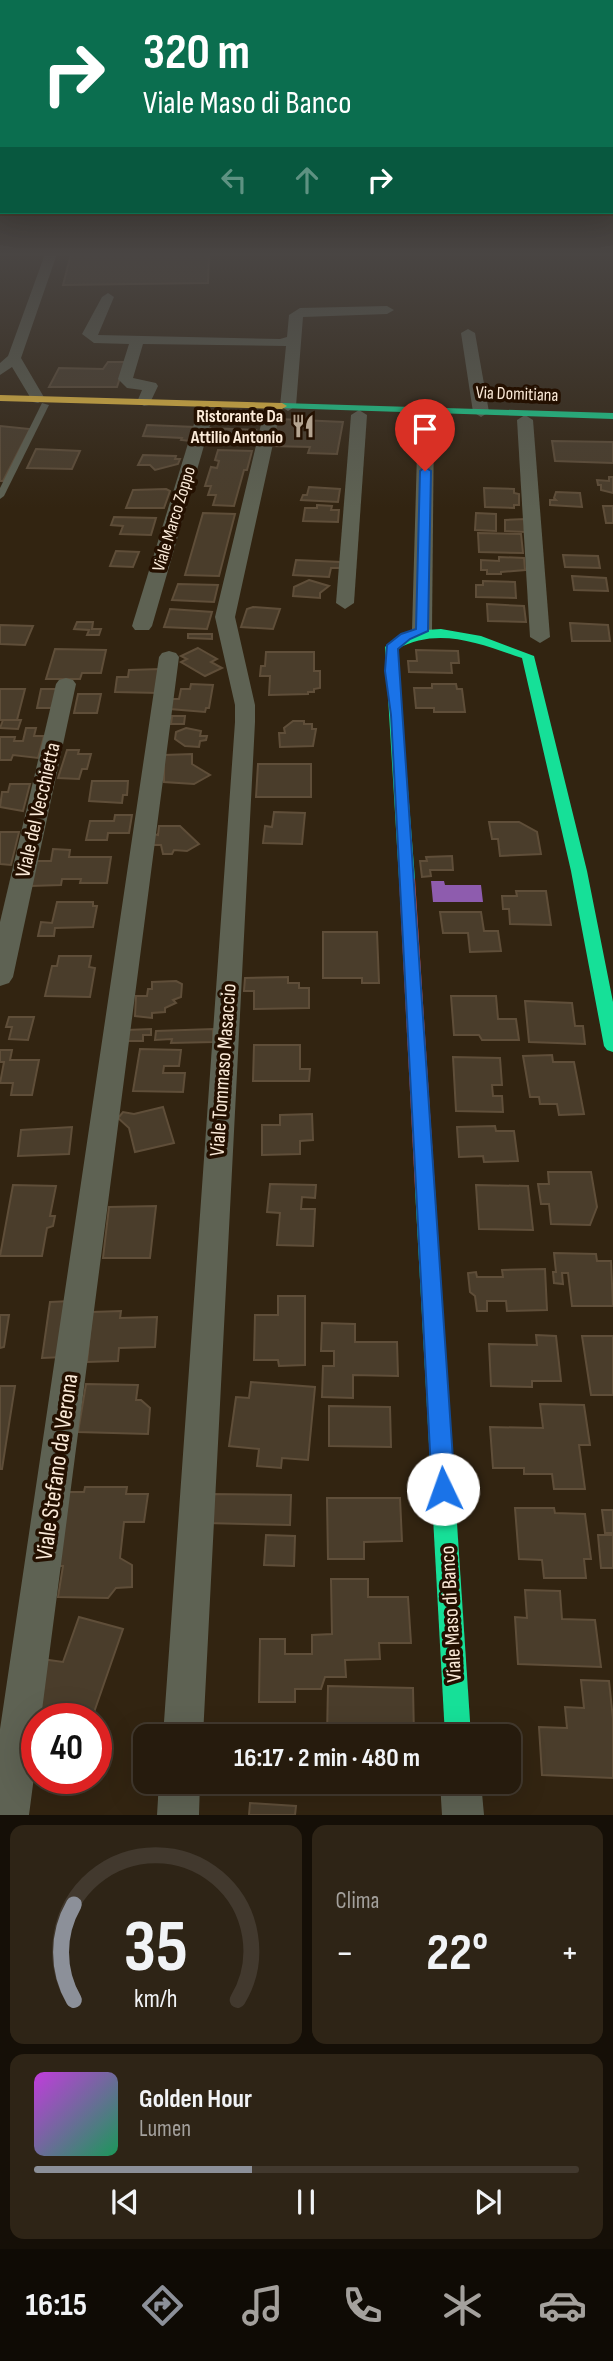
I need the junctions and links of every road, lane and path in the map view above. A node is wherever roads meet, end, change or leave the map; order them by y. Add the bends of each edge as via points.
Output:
1 (21, 339) edge
2 (93, 339) edge
3 (295, 339) joint
4 (469, 339) edge
5 (137, 341) junction
6 (14, 358) junction
7 (0, 371) edge
8 (0, 398) edge
9 (42, 402) junction
10 (144, 402) junction
11 (0, 405) edge
12 (280, 409) junction
13 (206, 411) junction
14 (481, 412) junction
15 (359, 415) junction
16 (613, 416) edge
17 (426, 417) junction
18 (525, 420) junction
19 (613, 423) edge
20 (0, 496) edge
21 (345, 603) dead end
22 (142, 626) dead end
23 (422, 631) junction
24 (540, 637) dead end
25 (169, 657) dead end
26 (66, 684) dead end
27 (0, 978) edge
28 (613, 1046) edge
29 (184, 1724) edge
30 (457, 1724) edge
31 (179, 1794) edge
32 (462, 1794) edge
33 (8, 1815) edge
34 (178, 1815) edge
35 (463, 1815) edge

1 - 6 street
2 - 5 street
3 - 5 street via 281,343
3 - 12 street, Viale Tommaso Masaccio
4 - 14 street
5 - 10 street via 125,379 132,385 151,386
6 - 7 street
6 - 9 street
8 - 9 street, Via Domitiana
9 - 10 street, Via Domitiana
9 - 11 street, Via Domitiana
9 - 13 street, Via Domitiana
9 - 20 lane
10 - 12 street, Via Domitiana
12 - 13 street, Via Domitiana
12 - 14 street, Via Domitiana
12 - 15 street, Via Domitiana
12 - 29 street, Viale Tommaso Masaccio via 225,617 245,714
13 - 22 street, Viale Marco Zoppo
14 - 16 street, Via Domitiana
15 - 17 street, Via Domitiana
15 - 21 street
17 - 18 street, Via Domitiana
17 - 23 street
18 - 19 street, Via Domitiana
18 - 24 street
23 - 28 street via 444,632 528,656
23 - 30 street, Viale Maso di Banco via 391,647 392,688
25 - 33 street, Viale Stefano da Verona
26 - 27 street, Viale del Vecchietta
31 - 34 street
32 - 35 street

